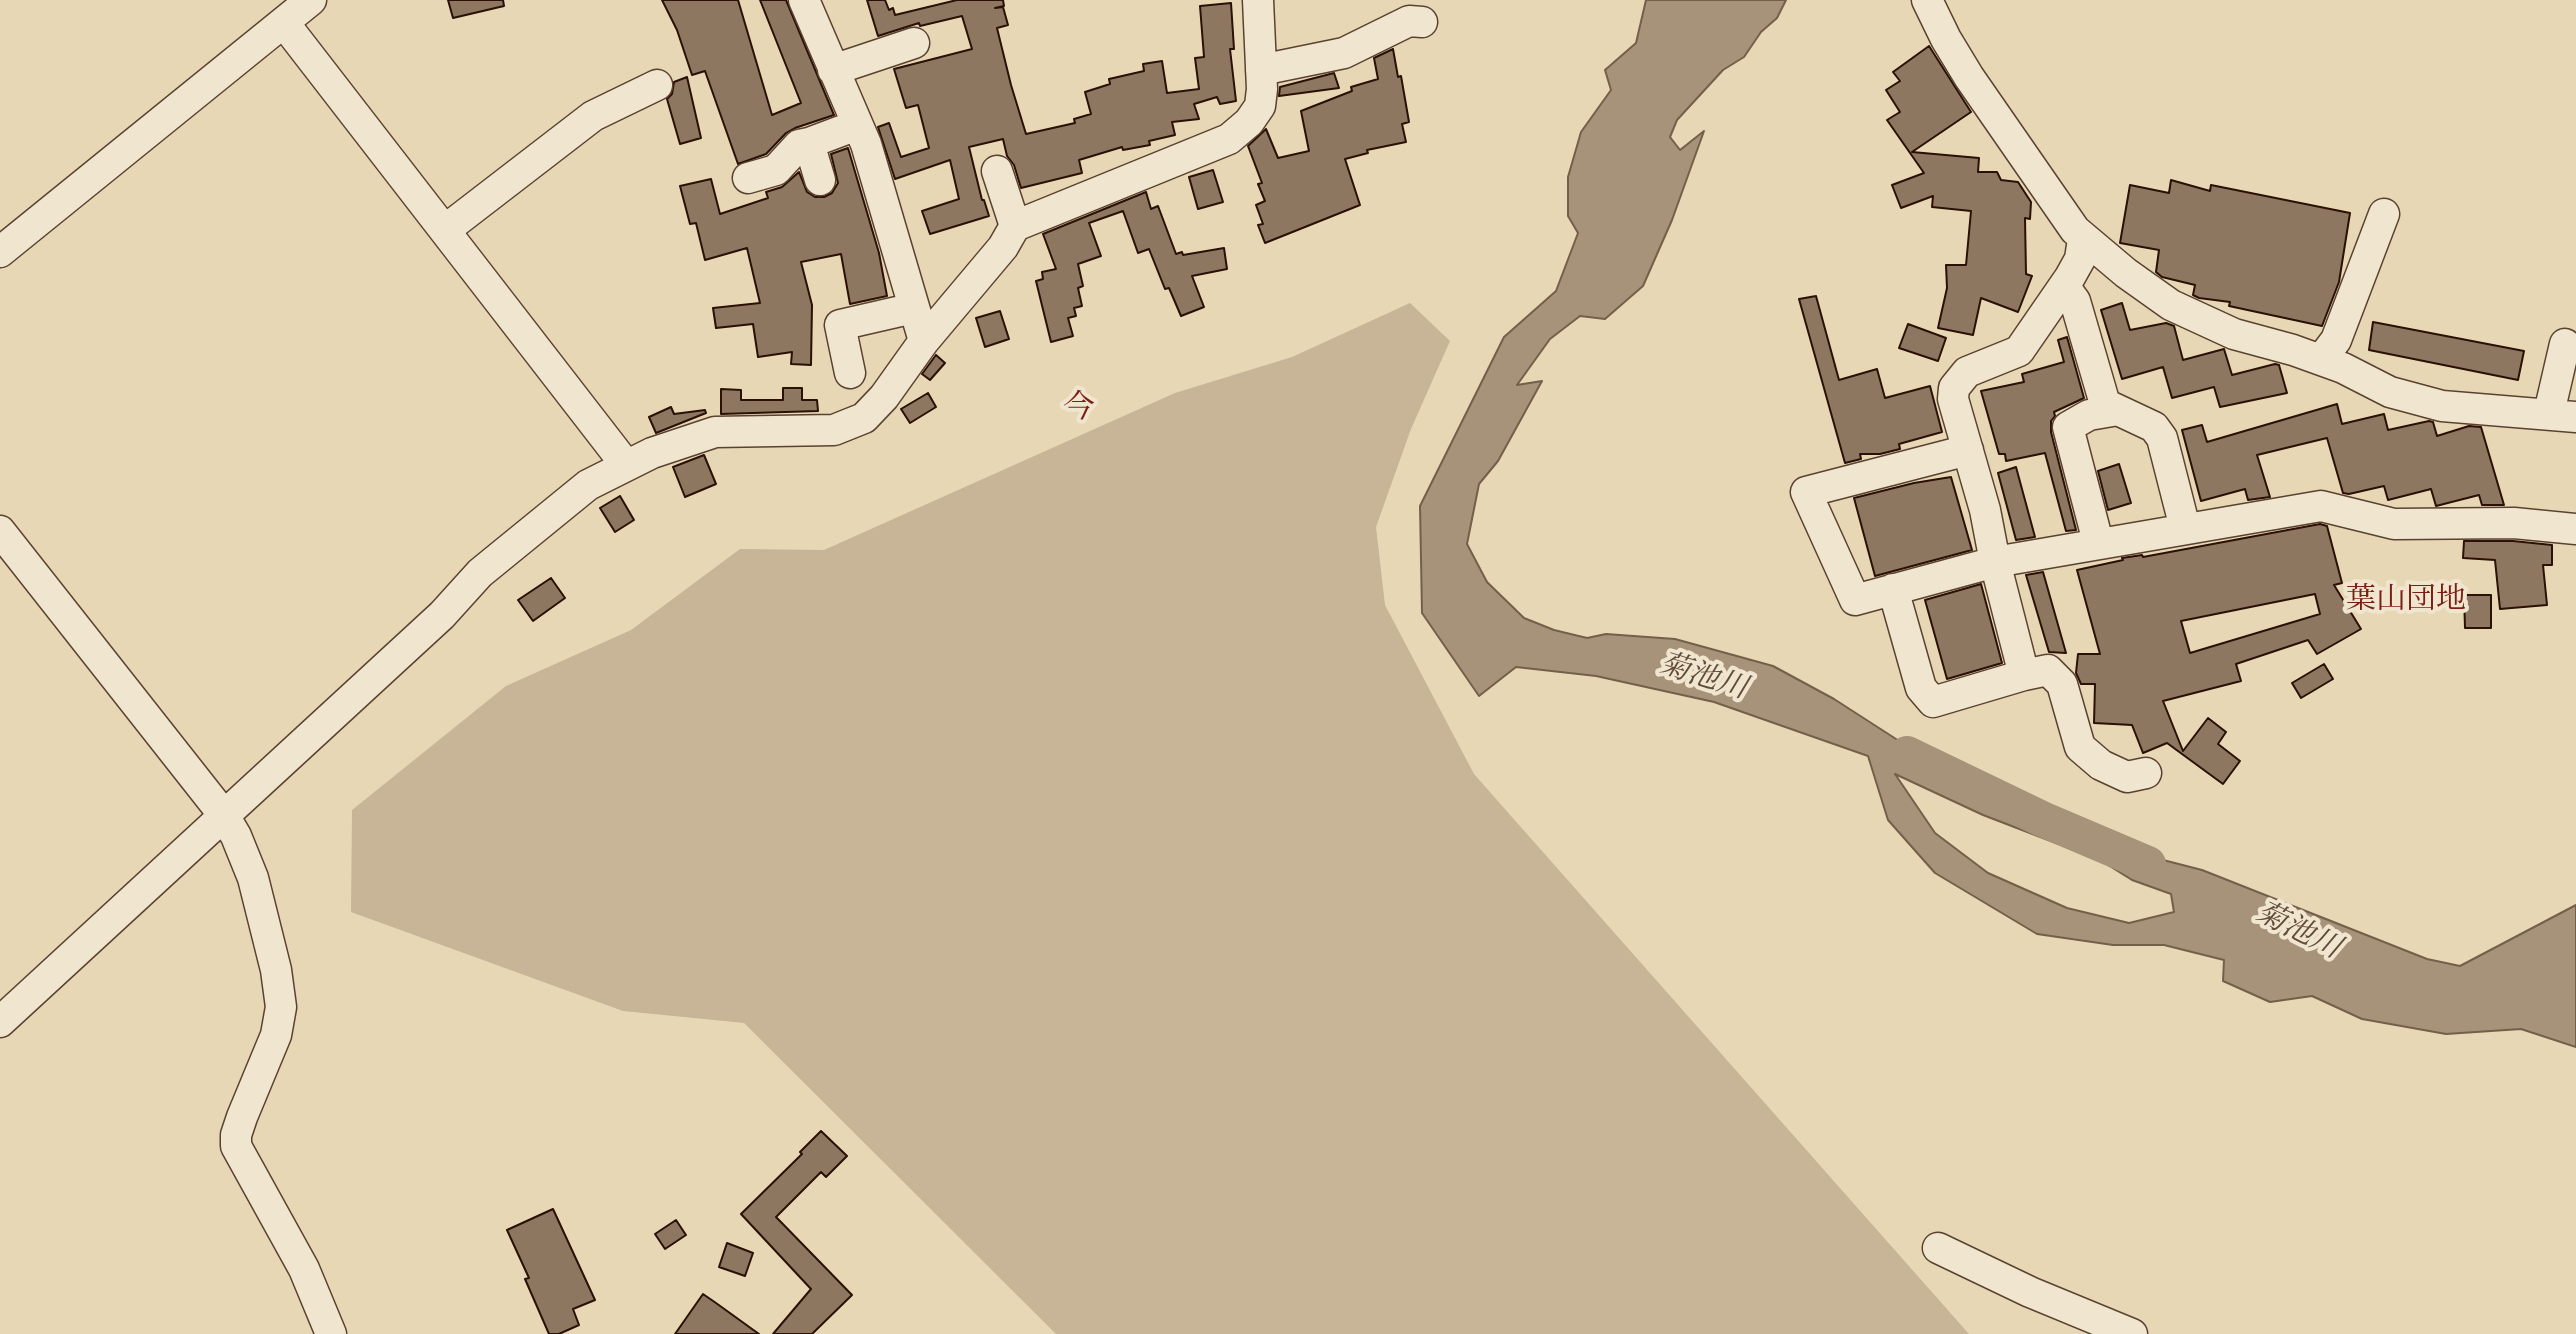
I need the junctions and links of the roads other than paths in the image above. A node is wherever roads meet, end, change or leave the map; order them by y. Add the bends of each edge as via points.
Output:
1 (311, 0) edge
2 (804, 0) edge
3 (1258, 0) edge
4 (1927, 0) edge
5 (1422, 22) dead end
6 (284, 23) junction
7 (914, 43) dead end
8 (833, 70) junction
9 (1261, 70) junction
10 (657, 85) dead end
11 (857, 125) junction
12 (809, 143) junction
13 (997, 171) dead end
14 (748, 178) dead end
15 (820, 180) dead end
16 (2384, 214) dead end
17 (1015, 226) junction
18 (445, 230) junction
19 (2083, 239) junction
20 (0, 252) edge
21 (2064, 286) junction
22 (914, 308) junction
23 (924, 341) junction
24 (2565, 344) dead end
25 (2321, 360) junction
26 (850, 373) dead end
27 (2118, 410) junction
28 (2563, 415) edge
29 (1968, 450) junction
30 (626, 465) junction
31 (2185, 528) junction
32 (2576, 529) edge
33 (0, 531) edge
34 (2098, 542) junction
35 (1995, 562) junction
36 (1893, 589) junction
37 (2024, 675) junction
38 (2146, 773) dead end
39 (223, 814) junction
40 (0, 1022) edge
41 (1938, 1248) dead end
42 (331, 1334) edge
43 (2132, 1334) edge

1 - 6 street
2 - 8 street
3 - 9 street
4 - 19 street via 1969,77
5 - 9 street via 1409,21 1344,53
6 - 18 street
6 - 20 street
7 - 8 street
8 - 11 street
9 - 17 street via 1260,106 1229,139
10 - 18 street via 593,116
11 - 12 street
11 - 22 street
12 - 14 street via 799,145 776,170
12 - 15 street
13 - 17 street
16 - 25 street via 2336,340
17 - 23 street
18 - 30 street
19 - 21 street via 2080,259
19 - 25 street via 2186,314
21 - 27 street via 2075,301 2105,404
21 - 29 street via 2019,351 1967,372 1954,388
22 - 23 street
22 - 26 street via 840,325
23 - 30 street via 864,418 834,430 715,432
24 - 28 street
25 - 28 street via 2390,392 2442,406
27 - 31 street via 2154,427 2162,438
27 - 34 street via 2089,415 2068,427
29 - 35 street
29 - 36 street via 1806,492 1855,600
30 - 39 street via 588,485 480,573 442,615
31 - 32 street via 2321,506 2394,524
31 - 34 street
33 - 39 street
34 - 35 street
35 - 36 street
35 - 37 street
36 - 37 street via 1921,688 1933,702
37 - 38 street via 2048,670 2062,684 2080,747 2101,765 2127,777
39 - 40 street
39 - 42 street via 253,878 281,1007 236,1146 304,1269
41 - 43 street

